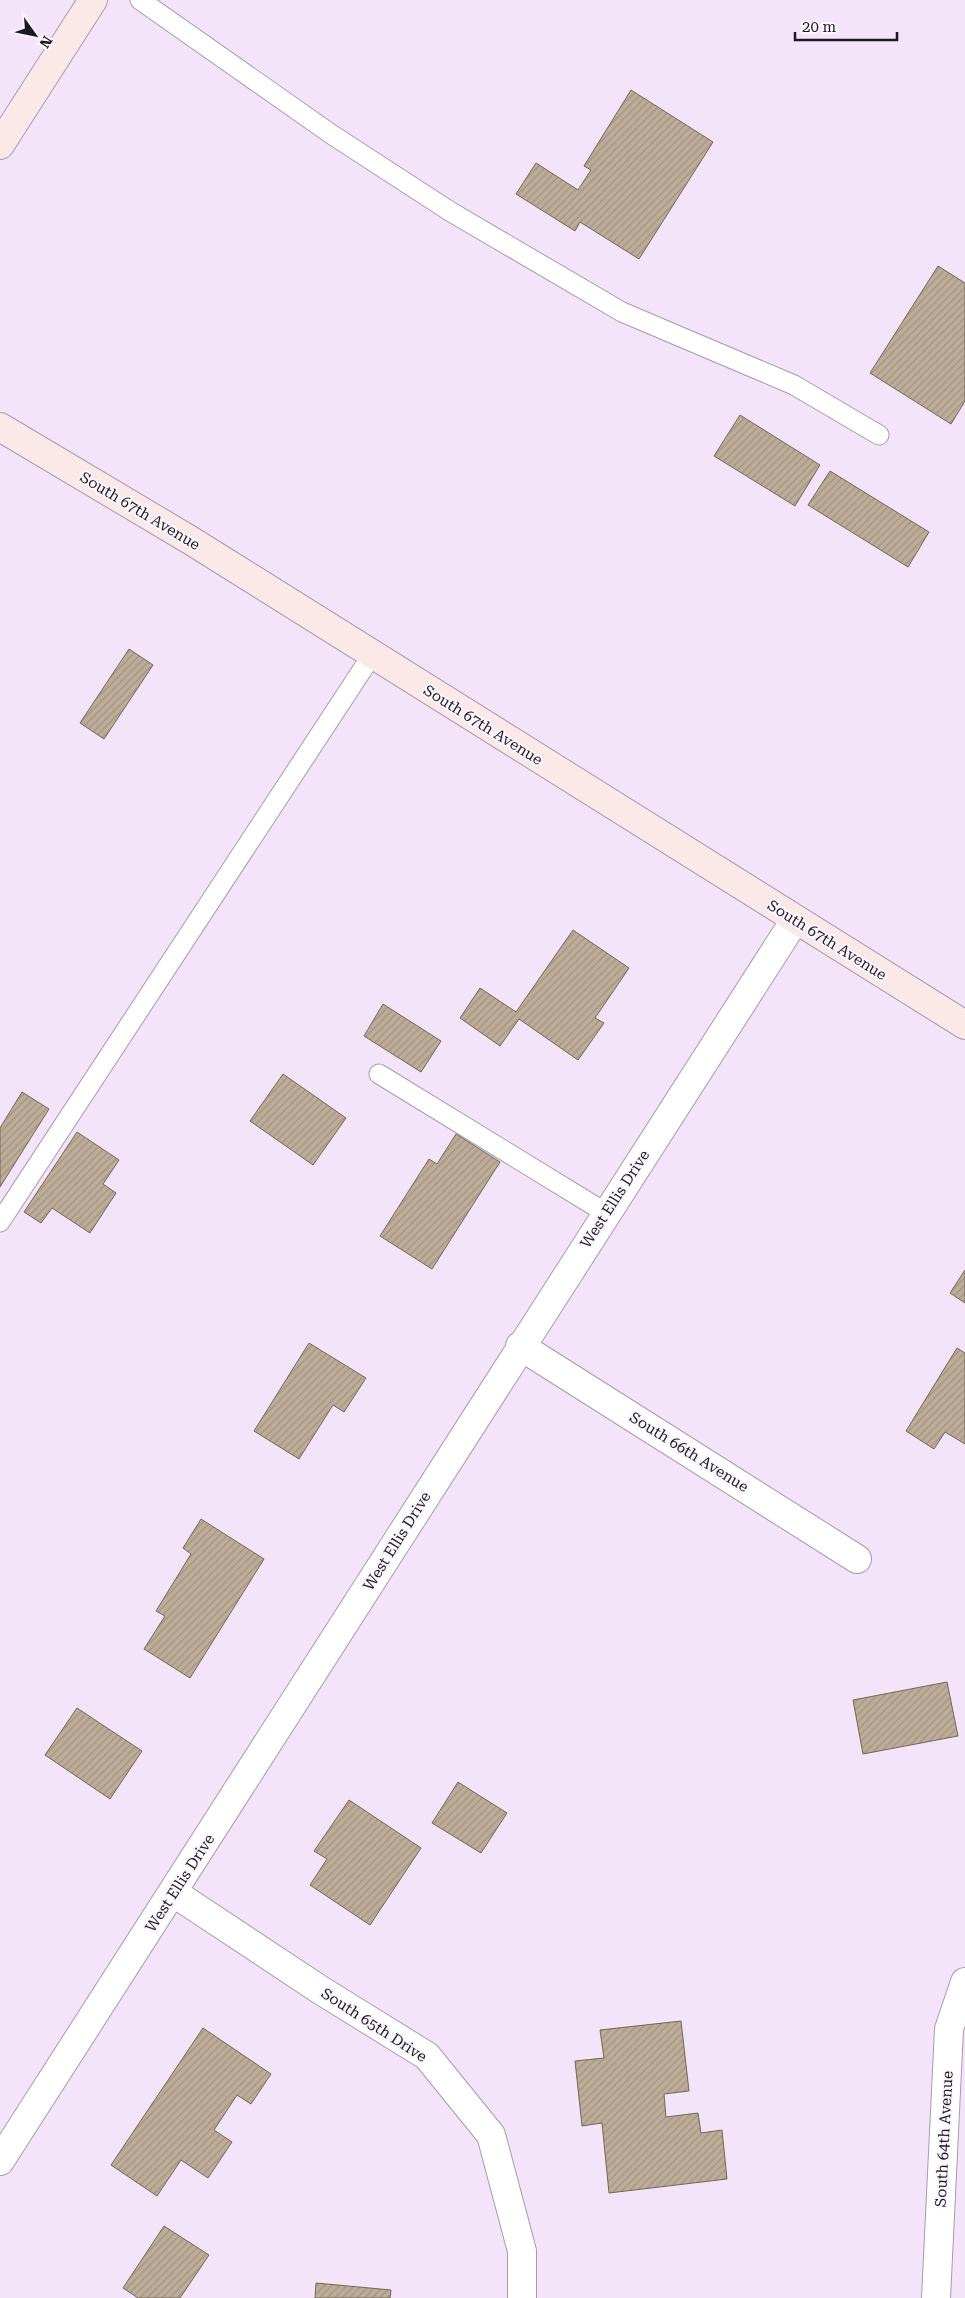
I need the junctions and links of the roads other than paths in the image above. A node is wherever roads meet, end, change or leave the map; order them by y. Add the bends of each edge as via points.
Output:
1 (93, 0) edge
2 (140, 0) edge
3 (0, 145) edge
4 (0, 427) edge
5 (879, 435) dead end
6 (372, 655) junction
7 (795, 920) junction
8 (965, 1025) edge
9 (379, 1074) dead end
10 (606, 1213) junction
11 (0, 1222) edge
12 (520, 1346) junction
13 (857, 1559) dead end
14 (174, 1893) junction
15 (965, 1982) edge
16 (0, 2161) edge
17 (522, 2298) edge
18 (936, 2298) edge

1 - 3 main road
2 - 5 lane via 332,134 452,212 622,312 794,385
4 - 6 main road, South 67th Avenue via 190,540
6 - 7 main road, South 67th Avenue
6 - 11 lane
7 - 8 main road, South 67th Avenue
7 - 10 street, West Ellis Drive
9 - 10 lane
10 - 12 street, West Ellis Drive
12 - 13 street, South 66th Avenue
12 - 14 street, West Ellis Drive
14 - 16 street, West Ellis Drive
14 - 17 street, South 65th Drive via 427,2056 491,2135 522,2251
15 - 18 street, South 64th Avenue via 949,2029

